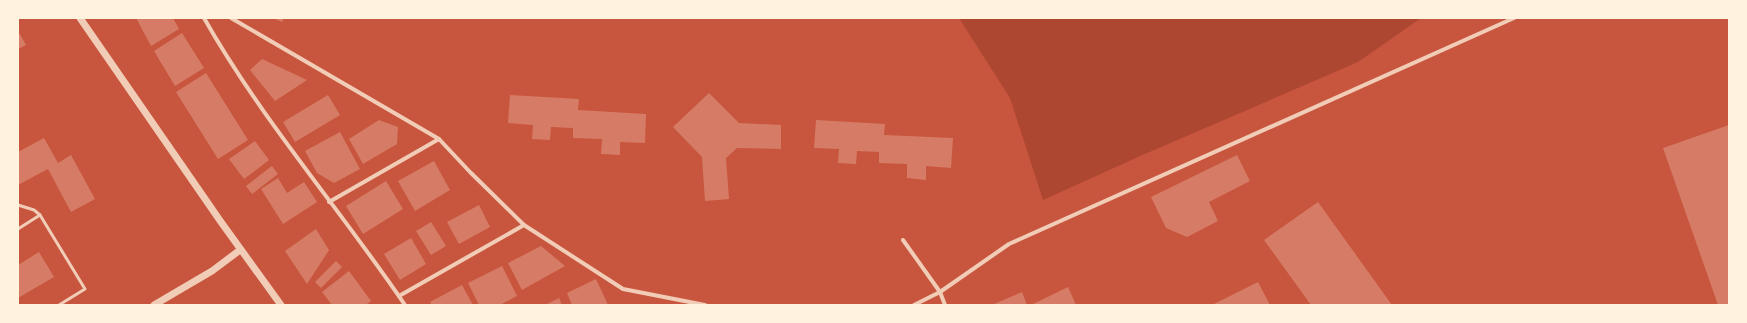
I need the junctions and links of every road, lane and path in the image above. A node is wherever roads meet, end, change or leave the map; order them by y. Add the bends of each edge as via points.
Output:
1 (80, 18) edge
2 (204, 18) edge
3 (231, 18) edge
4 (1514, 18) edge
5 (439, 139) junction
6 (329, 202) junction
7 (18, 205) edge
8 (40, 215) junction
9 (524, 225) junction
10 (18, 229) edge
11 (903, 240) dead end
12 (240, 250) junction
13 (940, 292) junction
14 (399, 296) junction
15 (59, 305) edge
16 (154, 305) edge
17 (281, 305) edge
18 (405, 305) edge
19 (705, 305) edge
20 (914, 305) edge
21 (945, 305) edge

1 - 12 street
2 - 6 street via 223,52
3 - 5 street
4 - 13 street via 1010,244
5 - 6 street
5 - 9 street
6 - 14 street
7 - 8 lane via 34,210
8 - 10 lane
8 - 15 lane via 85,289
9 - 14 street
9 - 19 street via 623,290
11 - 13 street
12 - 16 street
12 - 17 street
13 - 20 street
13 - 21 street
14 - 18 street

